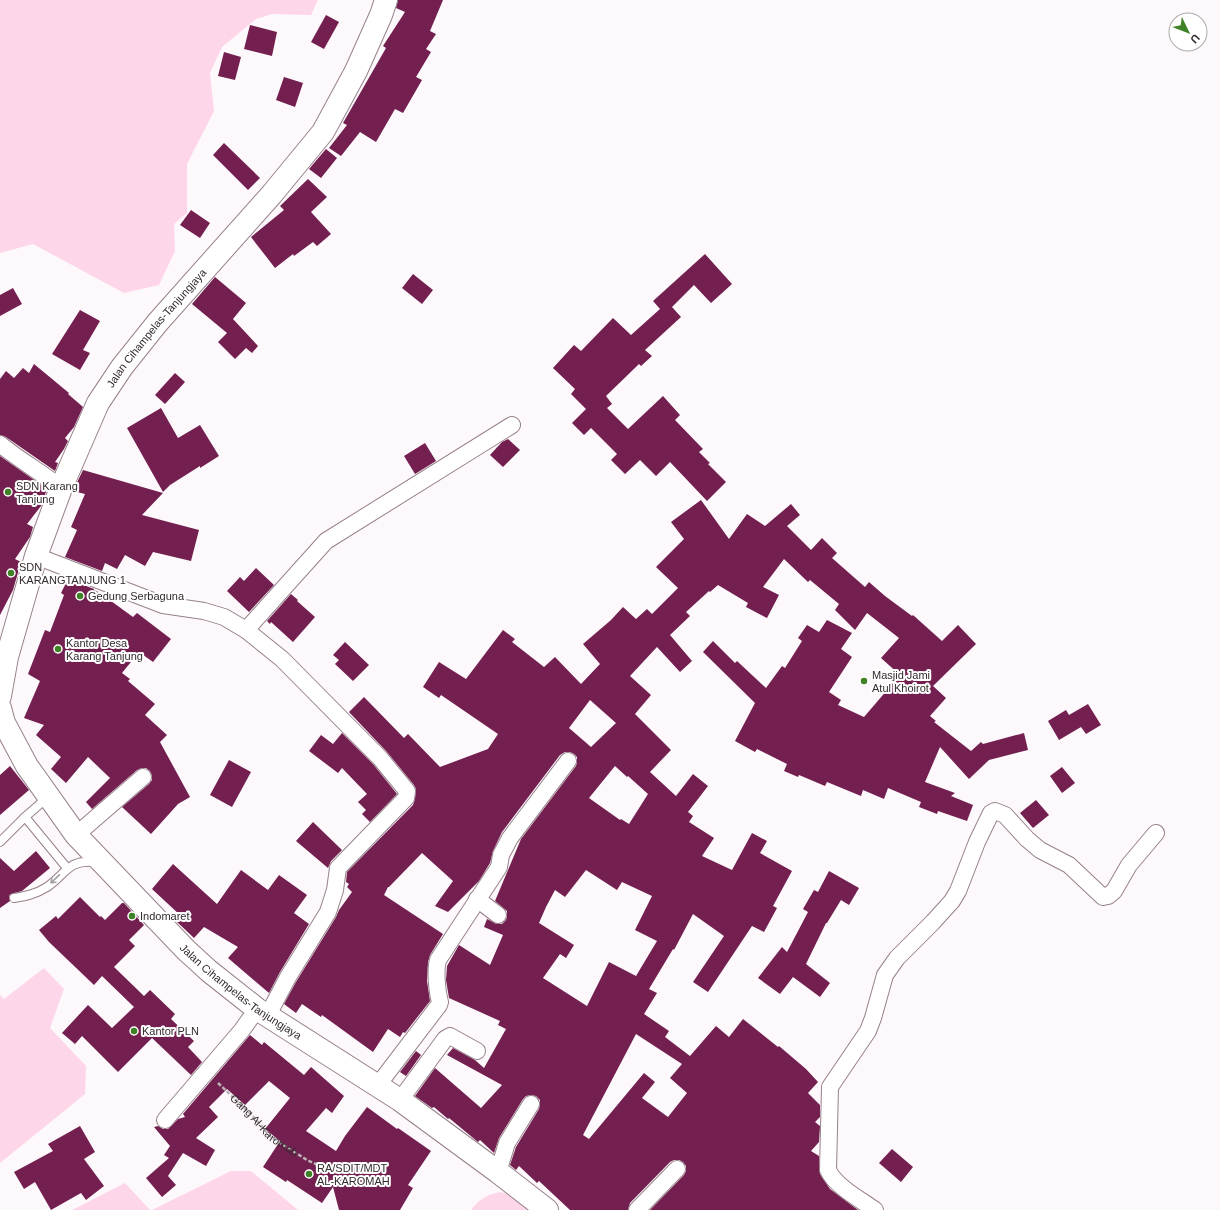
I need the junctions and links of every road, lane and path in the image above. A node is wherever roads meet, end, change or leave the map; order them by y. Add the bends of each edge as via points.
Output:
1 (386, 0) edge
2 (512, 425) dead end
3 (0, 444) edge
4 (60, 488) junction
5 (36, 556) junction
6 (246, 630) junction
7 (0, 695) edge
8 (568, 761) dead end
9 (142, 777) dead end
10 (48, 797) junction
11 (25, 817) junction
12 (1156, 833) dead end
13 (76, 836) junction
14 (0, 842) edge
15 (102, 863) junction
16 (66, 868) junction
17 (14, 898) dead end
18 (477, 898) junction
19 (498, 915) dead end
20 (263, 1012) junction
21 (477, 1051) dead end
22 (206, 1072) junction
23 (378, 1085) junction
24 (400, 1100) junction
25 (531, 1104) dead end
26 (165, 1120) dead end
27 (677, 1169) dead end
28 (329, 1170) dead end
29 (498, 1172) junction
30 (547, 1210) edge
31 (637, 1210) edge
32 (875, 1210) edge

1 - 4 main road, Jalan Cihampelas-Tanjungjaya via 356,71 323,132 122,367 98,403
2 - 6 street via 326,542
3 - 4 street
4 - 5 main road, Jalan Cihampelas-Tanjungjaya
5 - 6 street via 163,605 204,610 224,617
5 - 7 main road, Jalan Cihampelas-Tanjungjaya via 7,657
6 - 20 street via 282,659 380,758 407,791 406,798 338,868 328,912
7 - 10 main road, Jalan Cihampelas-Tanjungjaya via 4,723 27,766
8 - 18 street via 510,838 501,855 499,867
9 - 13 street
10 - 11 lane
10 - 13 main road, Jalan Cihampelas-Tanjungjaya
11 - 14 lane
11 - 16 lane
12 - 32 street via 1129,865 1114,891 1103,897 1069,865 1040,850 1005,815 995,810 991,813 958,891 933,922 897,958 885,975 868,1031 830,1087 828,1170 838,1183
13 - 15 main road, Jalan Cihampelas-Tanjungjaya
15 - 16 lane via 84,861
15 - 20 main road, Jalan Cihampelas-Tanjungjaya via 186,950
16 -> 17 lane via 47,887 31,896
18 - 19 street
18 - 23 street via 438,960 436,975 439,1005
20 - 22 street via 242,1030
20 - 23 main road, Jalan Cihampelas-Tanjungjaya
21 - 24 street via 450,1036 445,1039
22 - 26 street
22 - 28 path, Gang Al-Karomah via 251,1114 271,1137 307,1160
23 - 24 main road, Jalan Cihampelas-Tanjungjaya
24 - 29 main road, Jalan Cihampelas-Tanjungjaya
25 - 29 street via 507,1143
27 - 31 street
29 - 30 main road, Jalan Cihampelas-Tanjungjaya

